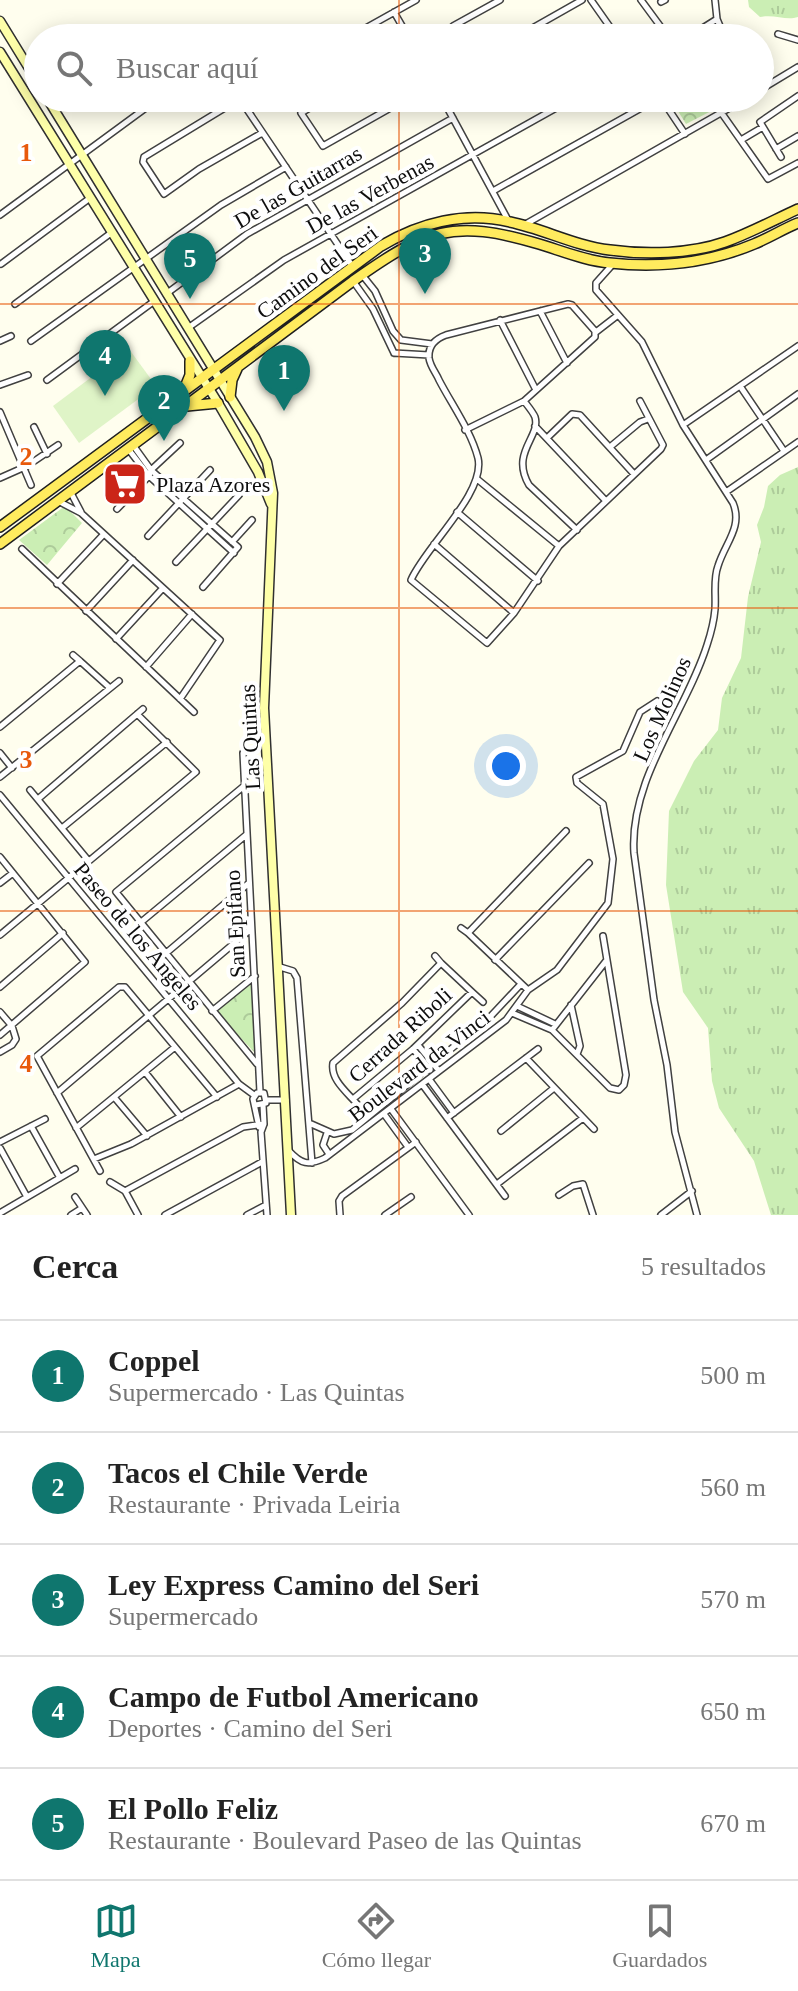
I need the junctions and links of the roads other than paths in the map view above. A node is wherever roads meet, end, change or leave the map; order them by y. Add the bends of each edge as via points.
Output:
1 (416, 0) edge
2 (500, 0) edge
3 (582, 0) edge
4 (591, 0) edge
5 (641, 0) edge
6 (715, 0) edge
7 (394, 12) junction
8 (717, 19) junction
9 (0, 21) edge
10 (373, 24) edge
11 (401, 24) edge
12 (457, 24) edge
13 (540, 24) edge
14 (608, 24) edge
15 (659, 24) edge
16 (709, 24) edge
17 (719, 24) edge
18 (778, 34) dead end
19 (798, 40) edge
20 (0, 52) edge
21 (24, 60) edge
22 (798, 67) edge
23 (774, 82) edge
24 (24, 92) edge
25 (798, 96) edge
26 (36, 112) edge
27 (55, 112) edge
28 (140, 112) edge
29 (216, 112) edge
30 (249, 112) edge
31 (303, 112) edge
32 (383, 112) edge
33 (450, 112) edge
34 (549, 112) edge
35 (635, 112) edge
36 (670, 112) edge
37 (722, 113) joint
38 (453, 118) junction
39 (763, 127) junction
40 (262, 133) junction
41 (685, 134) junction
42 (798, 136) edge
43 (741, 140) junction
44 (776, 149) junction
45 (474, 154) junction
46 (81, 155) junction
47 (781, 157) dead end
48 (798, 163) edge
49 (68, 164) junction
50 (286, 167) junction
51 (493, 191) junction
52 (90, 198) junction
53 (308, 199) junction
54 (798, 209) edge
55 (0, 215) edge
56 (508, 221) junction
57 (798, 223) edge
58 (523, 226) junction
59 (111, 233) junction
60 (331, 234) junction
61 (145, 260) junction
62 (1, 264) edge
63 (613, 264) junction
64 (132, 267) junction
65 (353, 267) junction
66 (357, 278) junction
67 (166, 294) junction
68 (153, 302) junction
69 (15, 304) dead end
70 (382, 305) junction
71 (373, 309) junction
72 (540, 311) junction
73 (618, 315) junction
74 (500, 320) junction
75 (188, 328) junction
76 (393, 331) junction
77 (596, 332) junction
78 (385, 335) junction
79 (11, 336) dead end
80 (401, 340) junction
81 (0, 341) edge
82 (31, 341) dead end
83 (432, 344) junction
84 (798, 346) edge
85 (394, 353) junction
86 (429, 355) junction
87 (190, 361) junction
88 (567, 363) junction
89 (238, 367) junction
90 (213, 369) junction
91 (28, 375) dead end
92 (202, 378) junction
93 (47, 380) dead end
94 (220, 380) junction
95 (0, 385) edge
96 (740, 386) junction
97 (208, 388) junction
98 (536, 390) junction
99 (182, 392) junction
100 (798, 394) edge
101 (230, 397) junction
102 (524, 401) junction
103 (640, 401) dead end
104 (218, 403) junction
105 (184, 407) junction
106 (0, 412) edge
107 (763, 418) junction
108 (648, 419) junction
109 (683, 425) junction
110 (535, 426) junction
111 (34, 427) dead end
112 (465, 430) junction
113 (547, 438) junction
114 (798, 442) edge
115 (180, 443) dead end
116 (58, 445) dead end
117 (131, 447) junction
118 (610, 447) junction
119 (784, 451) junction
120 (47, 454) junction
121 (706, 460) junction
122 (23, 468) junction
123 (210, 470) dead end
124 (150, 473) junction
125 (634, 474) junction
126 (0, 478) edge
127 (477, 479) junction
128 (31, 485) dead end
129 (70, 492) junction
130 (726, 492) junction
131 (239, 495) dead end
132 (58, 501) junction
133 (180, 501) junction
134 (606, 501) junction
135 (271, 505) junction
136 (117, 509) dead end
137 (457, 512) junction
138 (81, 513) junction
139 (252, 520) dead end
140 (209, 526) junction
141 (0, 527) edge
142 (577, 530) junction
143 (104, 534) junction
144 (148, 536) dead end
145 (232, 542) junction
146 (0, 544) edge
147 (434, 544) junction
148 (559, 546) junction
149 (22, 549) dead end
150 (236, 550) junction
151 (133, 560) junction
152 (176, 562) dead end
153 (538, 581) junction
154 (57, 584) junction
155 (203, 587) dead end
156 (163, 588) junction
157 (86, 611) junction
158 (514, 613) junction
159 (192, 614) junction
160 (116, 639) junction
161 (73, 655) dead end
162 (80, 661) junction
163 (146, 667) junction
164 (119, 681) dead end
165 (110, 688) junction
166 (180, 699) junction
167 (657, 701) dead end
168 (143, 709) dead end
169 (194, 712) dead end
170 (137, 714) junction
171 (0, 727) edge
172 (167, 742) junction
173 (0, 753) edge
174 (243, 753) dead end
175 (12, 768) junction
176 (0, 777) edge
177 (244, 786) junction
178 (30, 790) dead end
179 (0, 795) edge
180 (38, 799) junction
181 (62, 828) junction
182 (566, 831) dead end
183 (246, 835) junction
184 (0, 857) edge
185 (88, 860) junction
186 (589, 863) dead end
187 (13, 873) junction
188 (68, 877) junction
189 (0, 883) edge
190 (249, 883) junction
191 (38, 903) junction
192 (140, 923) junction
193 (461, 928) dead end
194 (251, 929) junction
195 (63, 933) junction
196 (468, 933) junction
197 (0, 935) edge
198 (603, 936) dead end
199 (165, 954) junction
200 (435, 956) dead end
201 (495, 960) junction
202 (606, 961) junction
203 (441, 963) junction
204 (280, 967) junction
205 (255, 976) junction
206 (189, 982) junction
207 (521, 984) junction
208 (0, 987) edge
209 (528, 990) junction
210 (472, 992) junction
211 (170, 997) junction
212 (483, 1002) dead end
213 (571, 1005) junction
214 (517, 1006) junction
215 (499, 1008) junction
216 (212, 1011) junction
217 (0, 1012) edge
218 (149, 1015) junction
219 (510, 1015) junction
220 (12, 1026) junction
221 (554, 1027) junction
222 (0, 1035) edge
223 (175, 1047) junction
224 (415, 1047) junction
225 (538, 1049) dead end
226 (0, 1052) edge
227 (577, 1054) junction
228 (526, 1058) junction
229 (257, 1064) junction
230 (431, 1066) junction
231 (145, 1072) junction
232 (434, 1075) junction
233 (239, 1084) junction
234 (422, 1084) junction
235 (554, 1088) junction
236 (57, 1093) junction
237 (257, 1094) junction
238 (114, 1097) junction
239 (217, 1097) junction
240 (353, 1099) junction
241 (286, 1100) junction
242 (262, 1103) junction
243 (358, 1105) dead end
244 (391, 1109) junction
245 (454, 1113) junction
246 (384, 1114) junction
247 (181, 1117) junction
248 (447, 1118) junction
249 (583, 1118) junction
250 (45, 1119) dead end
251 (309, 1123) junction
252 (261, 1124) junction
253 (31, 1126) junction
254 (76, 1128) junction
255 (594, 1129) dead end
256 (501, 1131) dead end
257 (327, 1133) junction
258 (342, 1134) junction
259 (147, 1136) junction
260 (0, 1142) edge
261 (416, 1142) junction
262 (345, 1143) junction
263 (408, 1147) junction
264 (0, 1148) edge
265 (292, 1154) junction
266 (329, 1154) junction
267 (94, 1159) junction
268 (262, 1162) junction
269 (310, 1163) junction
270 (75, 1169) dead end
271 (100, 1171) dead end
272 (60, 1178) junction
273 (110, 1182) dead end
274 (497, 1184) junction
275 (125, 1191) junction
276 (692, 1191) junction
277 (559, 1195) dead end
278 (505, 1196) dead end
279 (27, 1197) junction
280 (75, 1197) dead end
281 (411, 1197) dead end
282 (266, 1205) junction
283 (82, 1208) junction
284 (464, 1208) junction
285 (0, 1213) edge
286 (71, 1215) edge
287 (87, 1215) edge
288 (138, 1215) edge
289 (165, 1215) edge
290 (247, 1215) edge
291 (267, 1215) edge
292 (291, 1215) edge
293 (340, 1215) edge
294 (385, 1215) edge
295 (455, 1215) edge
296 (469, 1215) edge
297 (593, 1215) edge
298 (661, 1215) edge
299 (697, 1215) edge

1 - 7 street
2 - 12 street
3 - 13 street
4 - 14 street
5 - 15 street
6 - 8 street
7 - 10 street
7 - 11 street
8 - 16 street
8 - 17 street
9 - 21 street
18 - 19 street
20 - 24 street, Las Quintas
22 - 23 street
25 - 39 street via 760,122
26 - 49 street, Las Quintas
27 - 46 street, Las Quintas
28 - 46 street
29 - 40 street via 143,158 162,193
30 - 40 street
31 - 32 street via 323,146
33 - 38 street
34 - 45 street, De las Verbenas
35 - 51 street
36 - 41 street
37 - 41 street
37 - 43 street
38 - 45 street
38 - 53 street, De las Guitarras
39 - 43 street
39 - 44 street
40 - 50 street
41 - 58 street
42 - 44 street
43 - 48 street via 768,179
44 - 47 street
45 - 51 street
45 - 60 street, De las Verbenas
46 - 49 street
46 - 61 street, Las Quintas
49 - 52 street, Las Quintas
49 - 55 street
50 - 53 street
50 - 61 street via 221,205
51 - 56 street
52 - 59 street, Las Quintas
52 - 62 street
53 - 60 street
53 - 67 street, De las Guitarras via 228,246
54 - 58 main road, Camino del Seri via 726,242 691,249 611,250
56 - 58 main road, Camino del Seri
56 - 65 main road, Camino del Seri via 469,218 426,225 394,238
57 - 63 main road, Camino del Seri via 708,260
59 - 64 street, Las Quintas
59 - 69 street
60 - 65 street
60 - 75 street, De las Verbenas via 266,271
61 - 64 street
61 - 67 street, Las Quintas
63 - 66 main road, Camino del Seri via 495,232 467,230 418,240
63 - 73 street, Los Molinos via 595,286
64 - 68 street, Las Quintas
64 - 82 street
65 - 90 main road, Camino del Seri
66 - 70 street
66 - 71 street
66 - 89 main road, Camino del Seri
67 - 75 street, Las Quintas
68 - 87 street, Las Quintas
68 - 93 street
70 - 71 street
70 - 76 street
71 - 78 street
72 - 74 street
72 - 77 street via 570,304
72 - 88 street
73 - 77 street
73 - 109 street, Los Molinos via 646,348
74 - 83 street
74 - 98 street
75 - 90 street, Las Quintas
76 - 78 street
76 - 80 street
77 - 88 street
78 - 85 street
79 - 81 street
80 - 83 street
80 - 85 street
83 - 86 street
84 - 96 street
85 - 86 street
86 - 112 street
87 - 92 street, Las Quintas
87 - 99 main road
88 - 98 street
89 - 94 main road, Camino del Seri
89 - 101 main road
90 - 92 main road, Camino del Seri
90 - 94 street, Las Quintas
91 - 95 street
92 - 97 street, Las Quintas
92 - 99 main road, Camino del Seri
94 - 97 main road, Camino del Seri
94 - 101 street, Las Quintas
96 - 107 street
96 - 109 street
97 - 104 street, Las Quintas
97 - 105 main road, Camino del Seri
98 - 102 street
99 - 141 main road, Camino del Seri
100 - 107 street
101 - 135 street, Las Quintas via 267,462
102 - 110 street
102 - 112 street
103 - 108 street
104 - 105 main road
104 - 135 street, Las Quintas
105 - 117 main road, Camino del Seri
106 - 122 street
107 - 119 street
107 - 121 street
108 - 118 street
108 - 125 street via 663,445
109 - 121 street, Los Molinos
110 - 113 street
110 - 142 street via 522,460 525,478
111 - 120 street
112 - 127 street via 478,459
113 - 118 street via 577,414
113 - 134 street
114 - 119 street
115 - 124 street
116 - 120 street
117 - 124 street
117 - 129 main road, Camino del Seri
118 - 125 street
119 - 130 street
120 - 122 street
121 - 130 street, Los Molinos
122 - 126 street
122 - 128 street
123 - 133 street
124 - 133 street
124 - 136 street
125 - 134 street
127 - 137 street
127 - 148 street
129 - 132 main road, Camino del Seri
129 - 138 street
130 - 276 street, Los Molinos via 737,520 717,568 711,633 653,766 633,831 673,1122
131 - 140 street
132 - 138 street
132 - 146 main road, Camino del Seri
133 - 140 street
133 - 144 street
134 - 142 street
135 - 204 street, Las Quintas via 264,689
137 - 147 street
137 - 153 street
138 - 143 street
139 - 145 street
140 - 145 street
140 - 150 street
140 - 152 street
142 - 148 street
143 - 151 street
143 - 154 street
145 - 150 street
147 - 158 street
147 - 158 street via 413,583 485,643
148 - 153 street
149 - 154 street
150 - 155 street
151 - 156 street
151 - 157 street
153 - 158 street
154 - 157 street
156 - 159 street
156 - 160 street
157 - 160 street
159 - 163 street
159 - 166 street via 220,639
160 - 163 street
161 - 162 street
162 - 165 street
162 - 171 street
163 - 166 street
164 - 165 street
165 - 175 street
166 - 169 street
167 - 209 street, Boulevard da Vinci via 640,712 623,751 576,777 603,804 613,859 611,894 604,912 557,970
168 - 170 street
170 - 172 street
170 - 180 street
172 - 181 street
172 - 185 street via 196,771
173 - 175 street
174 - 177 street, San Epifano
175 - 176 street
177 - 183 street, San Epifano
177 - 192 street via 118,888 116,894
178 - 180 street
179 - 188 street, Paseo de los Angeles
180 - 181 street
181 - 185 street
182 - 196 street
183 - 190 street, San Epifano
183 - 192 street
184 - 187 street
185 - 188 street
186 - 201 street
187 - 189 street
187 - 191 street
188 - 191 street
188 - 211 street, Paseo de los Angeles
190 - 194 street, San Epifano
190 - 199 street
191 - 195 street
191 - 197 street
192 - 199 street
193 - 196 street
194 - 205 street, San Epifano
194 - 206 street
195 - 208 street
195 - 220 street via 85,962
196 - 201 street
198 - 202 street
199 - 206 street
200 - 203 street
201 - 207 street
202 - 213 street
202 - 227 street via 624,1085 610,1088
203 - 210 street, Cerrada Riboli
203 - 240 street, Cerrada Riboli via 333,1063 333,1075
204 - 241 street, Las Quintas
204 - 251 street, Las Quintas via 297,978
205 - 216 street
205 - 229 street, San Epifano
206 - 211 street
206 - 216 street
207 - 209 street
207 - 215 street, Boulevard da Vinci
209 - 214 street, Boulevard da Vinci
210 - 212 street
210 - 224 street, Cerrada Riboli
211 - 218 street
211 - 233 street, Paseo de los Angeles
213 - 221 street
213 - 227 street
214 - 219 street, Boulevard da Vinci
214 - 221 street
215 - 219 street
215 - 230 street, Boulevard da Vinci
216 - 229 street
217 - 220 street
218 - 223 street
218 - 236 street
218 - 236 street via 122,985 38,1053
219 - 221 street
219 - 232 street, Boulevard da Vinci
220 - 222 street
220 - 226 street via 16,1039
221 - 227 street
223 - 231 street
223 - 239 street
224 - 230 street
224 - 240 street, Cerrada Riboli
225 - 228 street
228 - 235 street
228 - 245 street
229 - 237 street, San Epifano
230 - 232 street
230 - 258 street, Boulevard da Vinci
231 - 238 street
231 - 247 street
232 - 234 street, Boulevard da Vinci
232 - 245 street
233 - 237 street, Paseo de los Angeles
233 - 239 street
234 - 244 street, Boulevard da Vinci
234 - 248 street
235 - 249 street
235 - 256 street
236 - 254 street
237 - 242 street, Paseo de los Angeles
237 - 242 street, San Epifano
238 - 254 street
238 - 259 street
239 - 247 street
240 - 243 street, Cerrada Riboli
241 - 242 street
241 - 265 street, Las Quintas
242 - 252 street, San Epifano
244 - 246 street, Boulevard da Vinci
244 - 261 street
245 - 248 street
246 - 262 street, Boulevard da Vinci
246 - 263 street
247 - 259 street
248 - 274 street
249 - 255 street
249 - 274 street
250 - 253 street
251 - 257 street
251 - 269 street, Las Quintas
252 - 268 street, San Epifano
252 - 275 street via 243,1127
253 - 260 street
253 - 272 street
254 - 267 street
257 - 258 street
257 - 266 street via 323,1145
258 - 262 street, Boulevard da Vinci
259 - 267 street
261 - 263 street
261 - 284 street
262 - 266 street
263 - 293 street via 342,1196
264 - 279 street
265 - 269 street
265 - 292 street, Las Quintas
266 - 269 street
267 - 271 street
268 - 282 street
268 - 289 street
270 - 272 street
272 - 279 street
273 - 275 street
274 - 278 street
275 - 288 street
276 - 298 street
276 - 299 street, Los Molinos
277 - 297 street via 583,1184
279 - 285 street
280 - 283 street
281 - 294 street
282 - 290 street
282 - 291 street
283 - 286 street
283 - 287 street
284 - 295 street
284 - 296 street

